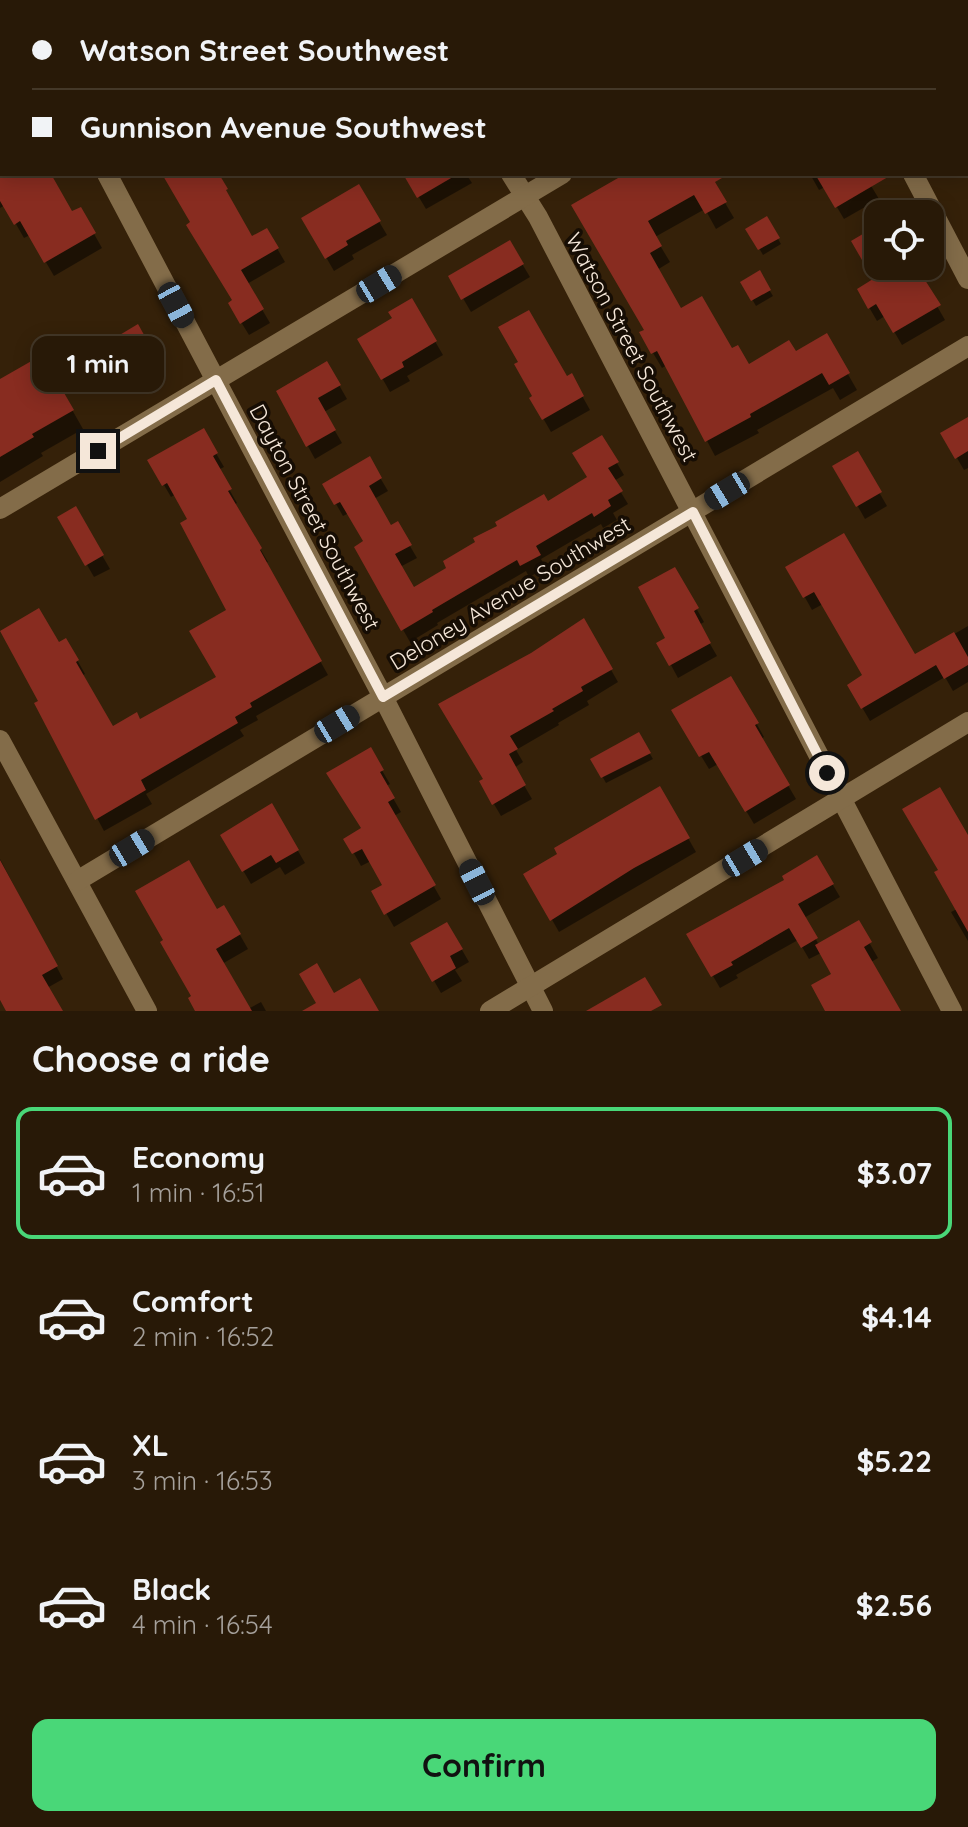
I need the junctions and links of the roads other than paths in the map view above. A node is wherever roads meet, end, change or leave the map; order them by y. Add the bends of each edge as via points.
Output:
1 (108, 176) edge
2 (512, 176) edge
3 (559, 176) edge
4 (914, 176) edge
5 (524, 198) junction
6 (968, 279) edge
7 (968, 346) edge
8 (216, 380) junction
9 (0, 509) edge
10 (693, 512) junction
11 (383, 697) junction
12 (968, 722) edge
13 (0, 740) edge
14 (841, 800) junction
15 (77, 881) junction
16 (530, 987) junction
17 (147, 1011) edge
18 (490, 1011) edge
19 (543, 1011) edge
20 (952, 1011) edge

1 - 8 street, Dayton Street Southwest
2 - 5 street, Watson Street Southwest
3 - 5 street
4 - 6 street
5 - 8 street
5 - 10 street, Watson Street Southwest
7 - 10 street, Deloney Avenue Southwest
8 - 9 street
8 - 11 street, Dayton Street Southwest
10 - 11 street, Deloney Avenue Southwest
10 - 14 street, Watson Street Southwest
11 - 15 street, Deloney Avenue Southwest
11 - 16 street, Dayton Street Southwest
12 - 14 street
13 - 15 street
14 - 16 street
14 - 20 street, Watson Street Southwest
15 - 17 street
16 - 18 street
16 - 19 street, Dayton Street Southwest

